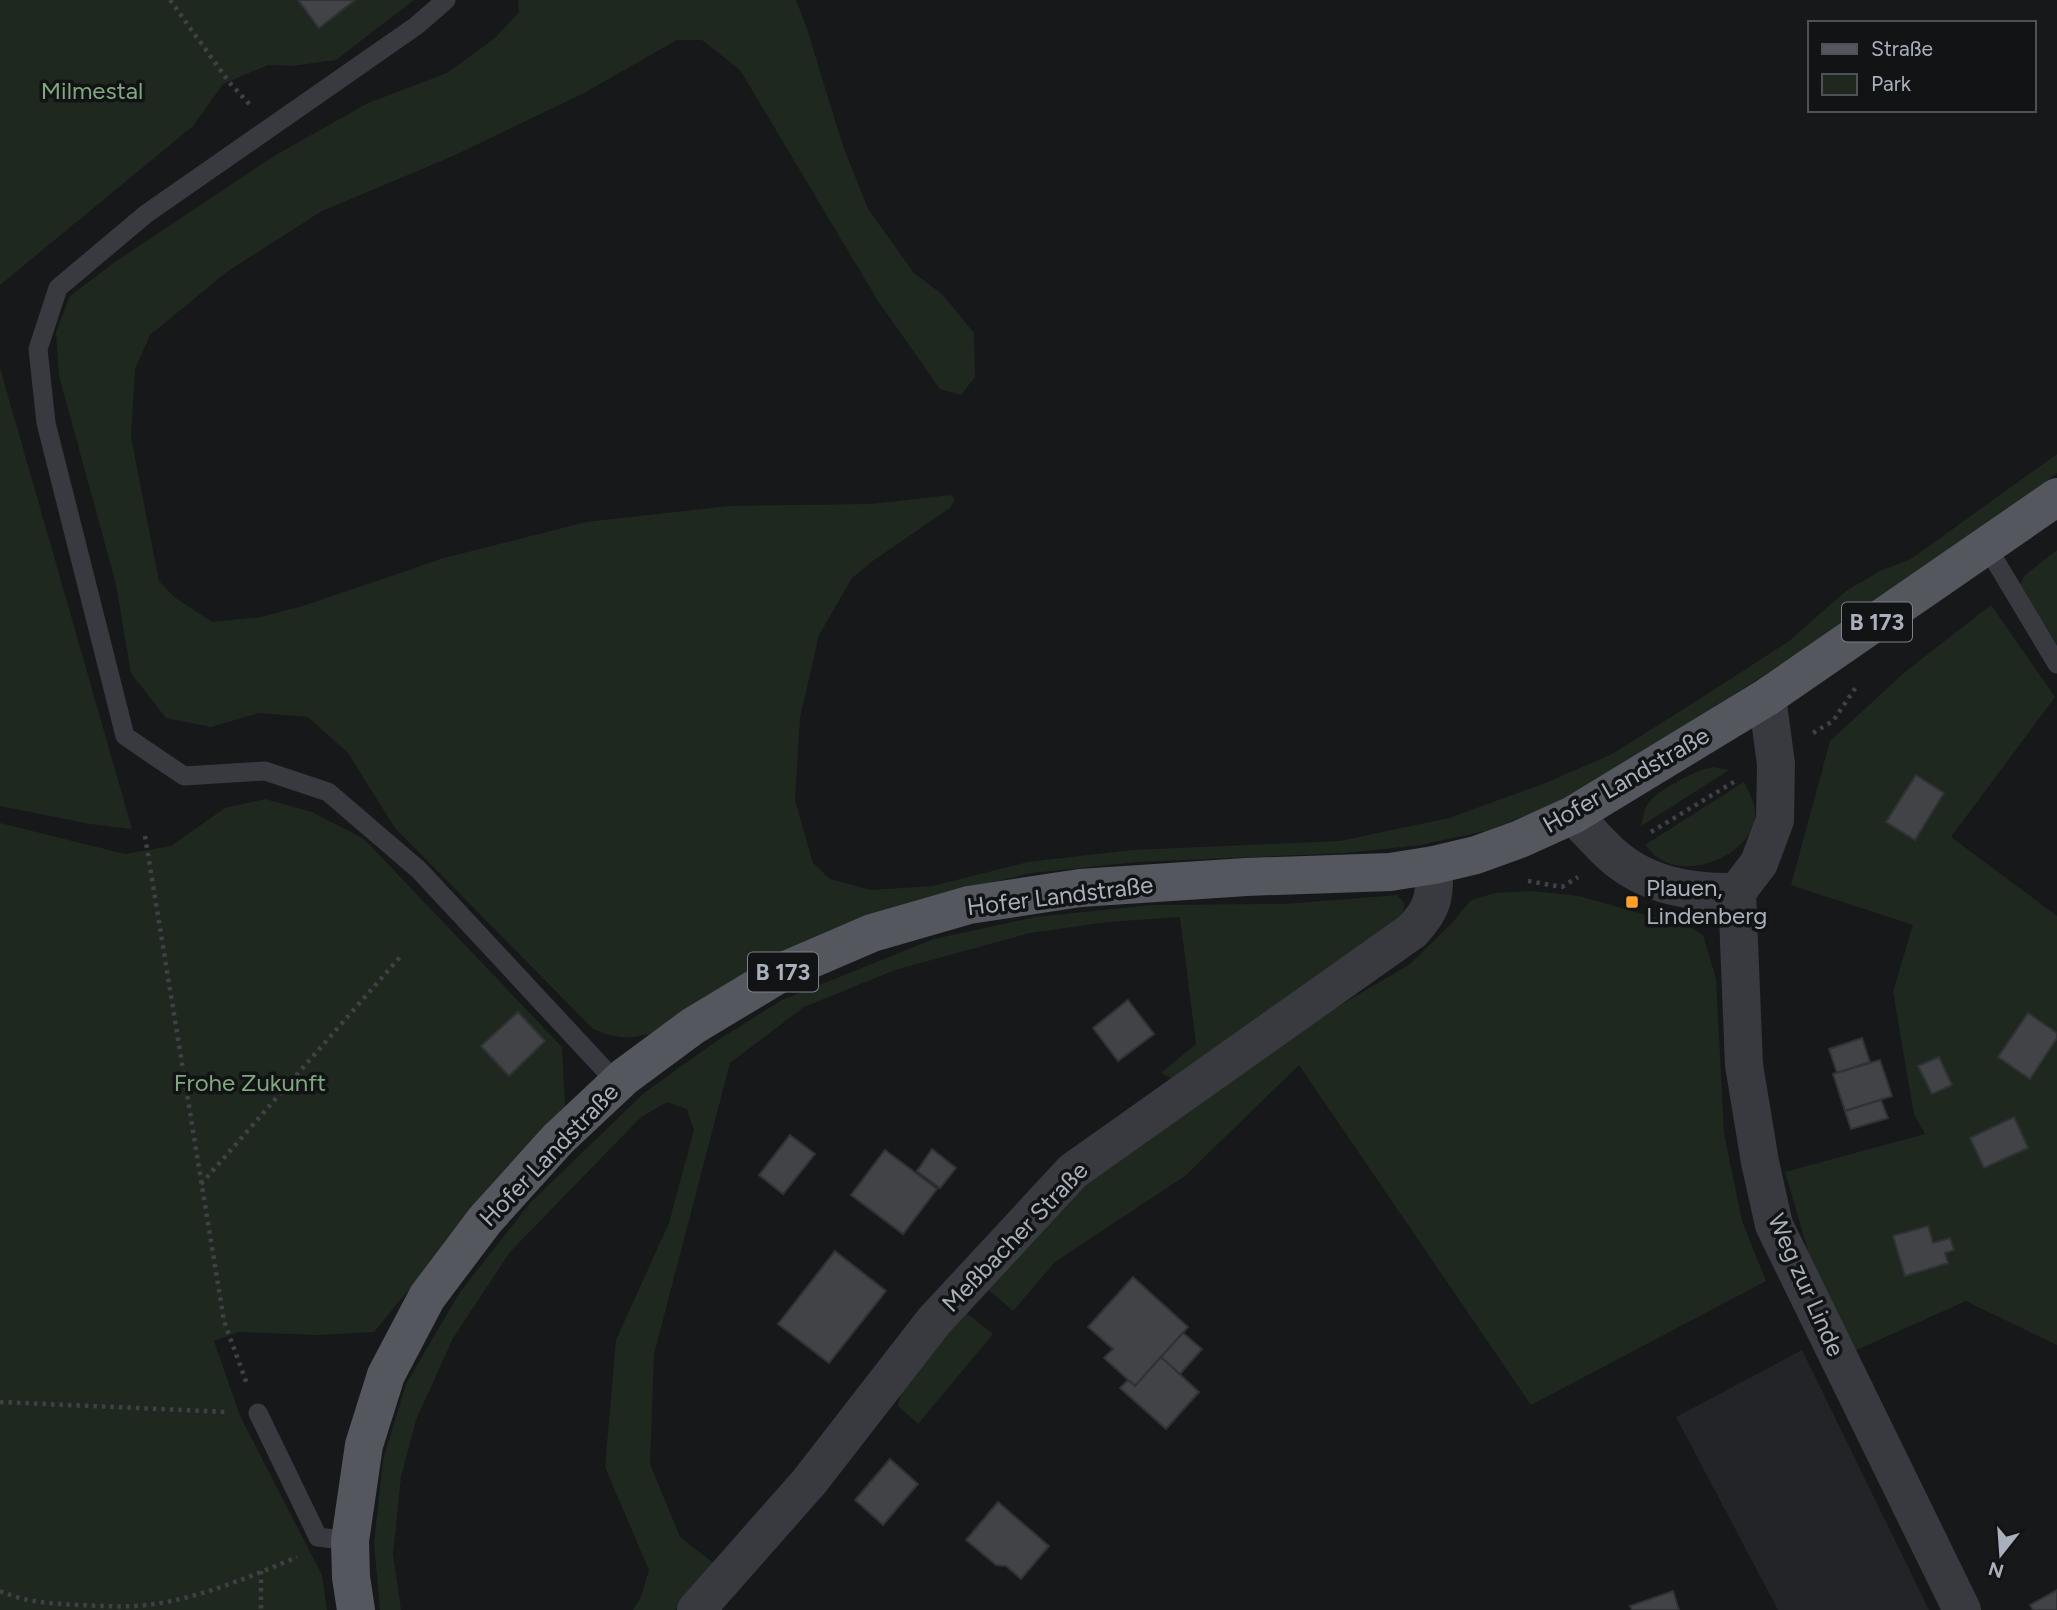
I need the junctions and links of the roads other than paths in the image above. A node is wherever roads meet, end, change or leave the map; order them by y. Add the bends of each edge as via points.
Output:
1 (446, 0) edge
2 (2057, 497) edge
3 (1987, 547) junction
4 (2057, 664) edge
5 (1767, 697) junction
6 (1573, 816) junction
7 (1434, 865) junction
8 (1737, 892) junction
9 (617, 1083) junction
10 (258, 1413) road end
11 (334, 1539) junction
12 (356, 1610) edge
13 (696, 1610) edge
14 (1962, 1610) edge

1 - 9 lane via 416,26 146,214 58,288 38,349 46,423 125,736 184,776 265,771 328,792 419,870
2 - 3 main road, Hofer Landstraße / B 173
3 - 4 lane
3 - 5 main road, Hofer Landstraße / B 173
5 - 6 main road, Hofer Landstraße / B 173
5 - 8 street via 1776,764 1775,820 1759,863
6 - 7 main road, Hofer Landstraße / B 173 via 1476,855
6 - 8 street via 1613,856 1646,877 1688,891
7 - 9 main road, Hofer Landstraße / B 173 via 1391,872 1080,888 969,905 872,933 786,970 693,1026
7 - 13 street, Meßbacher Straße via 1432,905 1412,931 1073,1171 934,1321 809,1482
8 - 14 street, Weg zur Linde via 1744,1065 1774,1225
9 - 11 main road, Hofer Landstraße / B 173 via 558,1139 485,1220 427,1297 386,1375
10 - 11 lane
11 - 12 main road, Hofer Landstraße / B 173 via 351,1577

